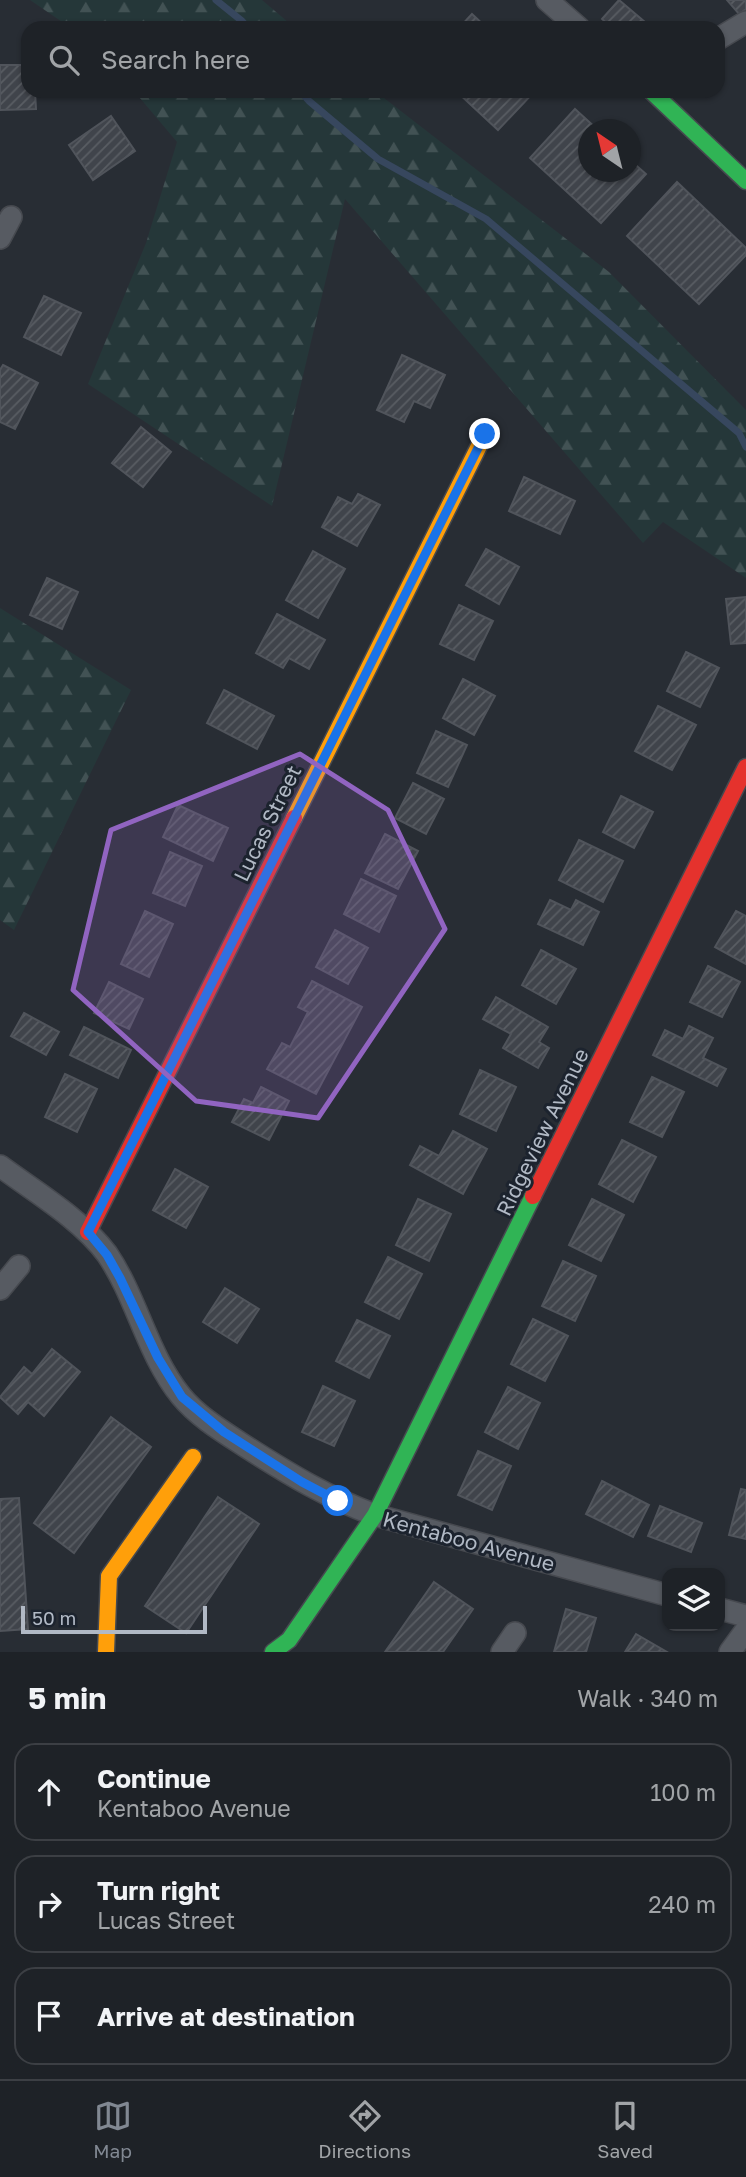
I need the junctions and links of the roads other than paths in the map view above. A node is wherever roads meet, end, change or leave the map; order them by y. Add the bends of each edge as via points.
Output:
1 (547, 0) edge
2 (571, 21) edge
3 (746, 22) edge
4 (725, 35) edge
5 (658, 98) edge
6 (746, 181) edge
7 (11, 217) dead end
8 (0, 237) edge
9 (485, 434) dead end
10 (746, 767) edge
11 (0, 1166) edge
12 (88, 1232) junction
13 (19, 1266) dead end
14 (0, 1289) edge
15 (193, 1457) dead end
16 (375, 1515) junction
17 (662, 1594) edge
18 (725, 1610) edge
19 (746, 1616) edge
20 (746, 1630) edge
21 (515, 1633) dead end
22 (106, 1652) edge
23 (273, 1652) edge
24 (502, 1652) edge
25 (730, 1652) edge

1 - 2 street
3 - 4 street
5 - 6 street
7 - 8 street
9 - 12 street, Lucas Street
10 - 16 street, Ridgeview Avenue
11 - 12 street, Kentaboo Avenue
12 - 16 street, Kentaboo Avenue via 114,1266 182,1397 224,1432 302,1482
13 - 14 street
15 - 22 street via 109,1576
16 - 17 street, Kentaboo Avenue
16 - 23 street, Ridgeview Avenue via 289,1640
18 - 19 street
20 - 25 street
21 - 24 street

